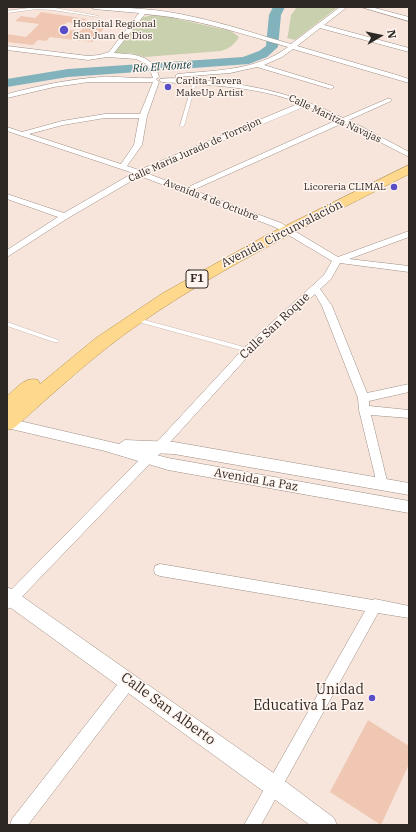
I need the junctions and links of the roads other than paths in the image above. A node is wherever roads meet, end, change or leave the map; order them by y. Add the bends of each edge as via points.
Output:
1 (94, 7) edge
2 (99, 7) edge
3 (173, 7) edge
4 (344, 7) edge
5 (364, 7) edge
6 (54, 8) edge
7 (7, 12) edge
8 (143, 12) junction
9 (169, 14) junction
10 (98, 16) dead end
11 (409, 18) edge
12 (319, 26) junction
13 (292, 47) junction
14 (7, 48) edge
15 (409, 50) edge
16 (107, 56) junction
17 (260, 66) junction
18 (157, 78) junction
19 (409, 81) edge
20 (194, 82) junction
21 (331, 87) dead end
22 (7, 96) edge
23 (389, 100) dead end
24 (306, 103) junction
25 (143, 116) junction
26 (342, 120) junction
27 (182, 126) dead end
28 (7, 129) edge
29 (21, 134) junction
30 (409, 156) edge
31 (123, 167) junction
32 (139, 172) junction
33 (407, 172) edge
34 (187, 190) junction
35 (7, 196) edge
36 (65, 216) junction
37 (283, 228) junction
38 (409, 234) edge
39 (7, 254) edge
40 (337, 260) junction
41 (409, 269) edge
42 (315, 288) junction
43 (134, 319) junction
44 (7, 324) edge
45 (56, 341) dead end
46 (248, 350) junction
47 (409, 388) edge
48 (363, 398) junction
49 (7, 406) edge
50 (364, 410) junction
51 (409, 414) edge
52 (7, 423) edge
53 (105, 445) junction
54 (159, 447) junction
55 (148, 458) junction
56 (382, 485) junction
57 (409, 489) edge
58 (409, 507) edge
59 (160, 570) dead end
60 (8, 599) edge
61 (374, 605) junction
62 (409, 612) edge
63 (128, 681) junction
64 (275, 786) junction
65 (18, 825) edge
66 (252, 825) edge
67 (327, 825) edge

1 - 2 street
2 - 8 street
3 - 9 street
4 - 12 street
5 - 11 street
6 - 7 lane
6 - 10 lane
8 - 9 street
8 - 16 street
9 - 13 street via 193,18
12 - 13 street
12 - 15 street
13 - 17 street
13 - 19 street
14 - 16 street via 88,58
16 - 18 street via 134,56 145,60
17 - 18 street
17 - 21 street
18 - 20 street, Calle Maritza Navajas
18 - 22 street via 141,82 88,80
18 - 25 street
20 - 24 street, Calle Maritza Navajas via 263,90
20 - 27 lane
23 - 26 street
24 - 26 street, Calle Maritza Navajas
24 - 32 street, Calle Maria Jurado de Torrejon
25 - 29 street via 105,116 62,123
25 - 31 street via 138,145
26 - 30 street, Calle Maritza Navajas
26 - 34 street
28 - 29 street, Avenida 4 de Octubre
29 - 31 street, Avenida 4 de Octubre
30 - 37 highway, Avenida Circunvalación / F1
31 - 32 street, Avenida 4 de Octubre
32 - 34 street, Avenida 4 de Octubre
32 - 36 street, Calle Maria Jurado de Torrejon
33 - 37 highway, Avenida Circunvalación / F1
34 - 37 street, Avenida 4 de Octubre
35 - 36 street
36 - 39 street, Calle Maria Jurado de Torrejon
37 - 40 street, Avenida 4 de Octubre
37 - 43 highway, Avenida Circunvalación / F1
37 - 49 highway, Avenida Circunvalación / F1 via 174,281 124,313 69,354
38 - 40 street
40 - 41 street
40 - 42 street, Calle San Roque via 328,277
42 - 46 street, Calle San Roque
42 - 48 street via 327,306
43 - 46 lane
43 - 52 highway, Avenida Circunvalación / F1
44 - 45 lane
46 - 54 street, Calle San Roque
47 - 48 street
48 - 50 street
50 - 51 street
50 - 56 street
52 - 53 street, Avenida La Paz
53 - 54 street, Avenida La Paz
53 - 55 street, Avenida La Paz
54 - 55 street, Calle San Roque
54 - 56 street, Avenida La Paz
55 - 58 street, Avenida La Paz via 168,464
55 - 60 street, Calle San Roque
56 - 57 street, Avenida La Paz
59 - 61 street
60 - 63 street, Calle San Alberto
61 - 62 street
61 - 64 street
63 - 64 street, Calle San Alberto
63 - 65 street
64 - 66 street
64 - 67 street, Calle San Alberto

